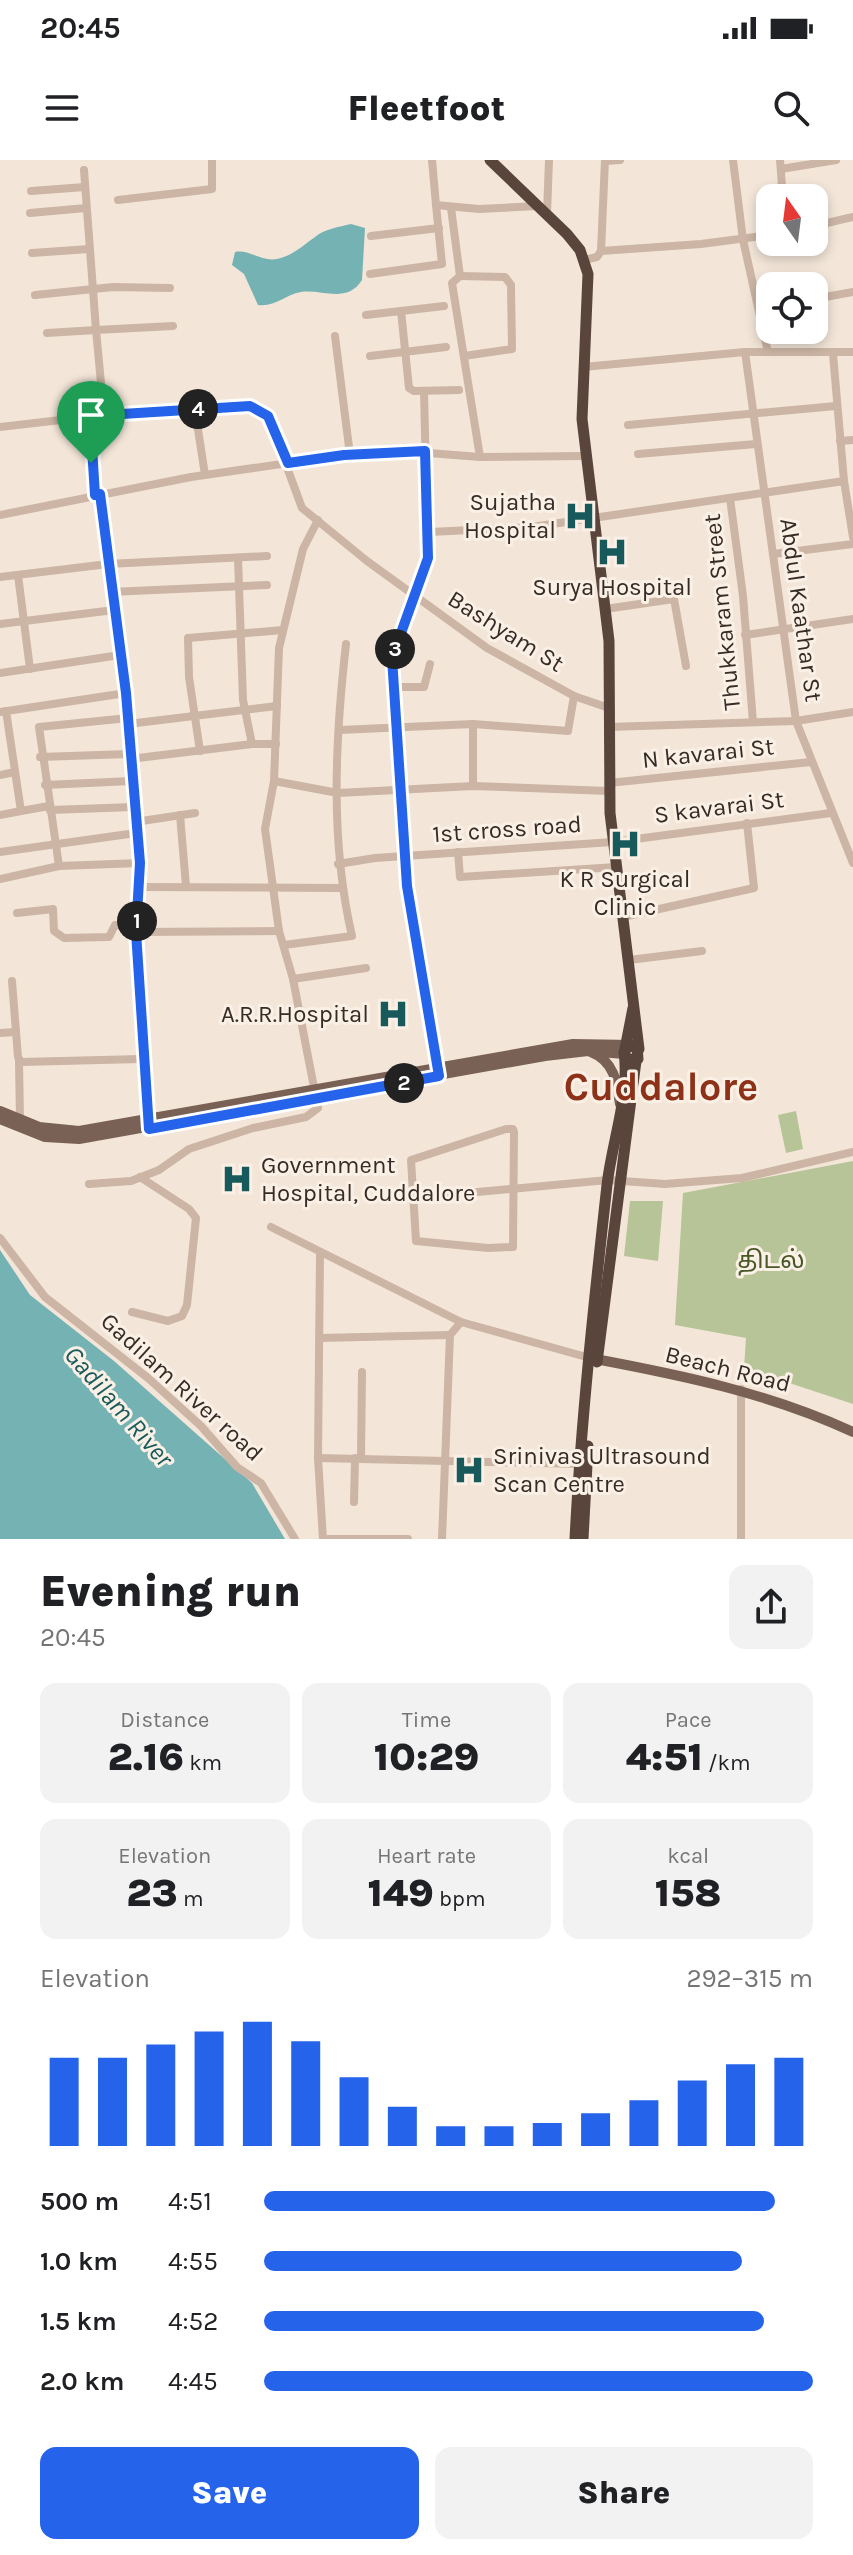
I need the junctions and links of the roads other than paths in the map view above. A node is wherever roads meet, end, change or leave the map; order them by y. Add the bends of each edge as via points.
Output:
1 (212, 160) edge
2 (432, 160) edge
3 (490, 160) edge
4 (549, 160) edge
5 (605, 160) edge
6 (620, 160) edge
7 (733, 160) edge
8 (836, 160) edge
9 (781, 165) edge
10 (84, 170) dead end
11 (85, 187) junction
12 (31, 191) dead end
13 (118, 200) dead end
14 (436, 205) junction
15 (86, 208) junction
16 (451, 208) junction
17 (543, 210) junction
18 (30, 213) dead end
19 (853, 217) edge
20 (828, 223) edge
21 (439, 228) junction
22 (371, 236) dead end
23 (756, 238) edge
24 (743, 240) junction
25 (89, 249) junction
26 (32, 253) dead end
27 (599, 254) junction
28 (584, 260) junction
29 (370, 274) dead end
30 (588, 274) junction
31 (460, 276) junction
32 (170, 288) dead end
33 (94, 289) junction
34 (853, 292) edge
35 (756, 294) edge
36 (35, 295) dead end
37 (828, 296) edge
38 (444, 306) dead end
39 (401, 311) junction
40 (366, 315) dead end
41 (173, 326) dead end
42 (96, 330) junction
43 (47, 333) dead end
44 (335, 336) dead end
45 (766, 344) edge
46 (446, 347) dead end
47 (405, 352) junction
48 (745, 352) junction
49 (768, 352) junction
50 (853, 352) edge
51 (833, 354) junction
52 (370, 356) dead end
53 (464, 356) junction
54 (583, 367) junction
55 (459, 390) dead end
56 (424, 391) junction
57 (836, 406) junction
58 (195, 410) junction
59 (104, 415) junction
60 (753, 415) junction
61 (90, 416) junction
62 (628, 425) dead end
63 (0, 427) edge
64 (853, 440) edge
65 (840, 441) junction
66 (756, 444) junction
67 (425, 451) junction
68 (638, 454) dead end
69 (350, 455) junction
70 (586, 456) junction
71 (480, 457) junction
72 (288, 463) junction
73 (205, 475) junction
74 (844, 481) junction
75 (765, 491) junction
76 (97, 494) junction
77 (730, 498) junction
78 (0, 515) edge
79 (595, 519) junction
80 (318, 520) junction
81 (430, 532) junction
82 (853, 537) edge
83 (853, 544) edge
84 (773, 554) junction
85 (267, 556) dead end
86 (238, 558) junction
87 (108, 564) junction
88 (18, 575) junction
89 (0, 577) edge
90 (267, 585) dead end
91 (240, 586) junction
92 (110, 592) junction
93 (415, 596) junction
94 (605, 609) junction
95 (114, 610) junction
96 (853, 619) edge
97 (25, 620) junction
98 (0, 624) edge
99 (783, 629) junction
100 (283, 630) junction
101 (242, 633) junction
102 (745, 635) junction
103 (346, 644) dead end
104 (120, 655) junction
105 (430, 664) dead end
106 (686, 666) dead end
107 (30, 669) junction
108 (0, 673) edge
109 (392, 687) junction
110 (126, 693) junction
111 (574, 696) junction
112 (277, 706) junction
113 (609, 708) junction
114 (246, 710) junction
115 (3, 712) edge
116 (853, 712) edge
117 (196, 717) junction
118 (128, 721) junction
119 (796, 721) junction
120 (753, 722) junction
121 (473, 724) junction
122 (393, 726) junction
123 (609, 727) junction
124 (340, 730) junction
125 (252, 744) junction
126 (276, 744) junction
127 (200, 751) junction
128 (40, 757) junction
129 (130, 757) junction
130 (811, 762) junction
131 (15, 772) junction
132 (0, 775) edge
133 (131, 781) junction
134 (274, 781) junction
135 (45, 785) junction
136 (473, 786) junction
137 (609, 787) junction
138 (401, 791) junction
139 (338, 793) junction
140 (134, 807) junction
141 (49, 808) junction
142 (21, 811) junction
143 (195, 813) dead end
144 (831, 813) junction
145 (0, 815) edge
146 (180, 815) junction
147 (135, 822) junction
148 (747, 823) junction
149 (136, 833) junction
150 (56, 841) junction
151 (613, 842) junction
152 (0, 852) edge
153 (458, 852) junction
154 (404, 856) junction
155 (140, 863) junction
156 (853, 863) edge
157 (338, 864) junction
158 (59, 866) junction
159 (616, 867) junction
160 (0, 879) edge
161 (186, 886) junction
162 (138, 887) junction
163 (273, 887) junction
164 (341, 888) junction
165 (17, 913) dead end
166 (623, 917) junction
167 (136, 929) junction
168 (279, 931) junction
169 (284, 945) junction
170 (702, 951) dead end
171 (629, 960) junction
172 (366, 968) dead end
173 (293, 979) junction
174 (12, 981) dead end
175 (634, 1004) junction
176 (628, 1028) junction
177 (16, 1032) junction
178 (0, 1033) edge
179 (589, 1046) junction
180 (630, 1052) junction
181 (141, 1059) junction
182 (19, 1061) junction
183 (439, 1072) junction
184 (316, 1094) junction
185 (620, 1110) junction
186 (0, 1111) edge
187 (0, 1119) edge
188 (19, 1124) junction
189 (148, 1124) junction
190 (853, 1152) edge
191 (140, 1177) junction
192 (614, 1181) junction
193 (89, 1184) dead end
194 (514, 1187) junction
195 (412, 1198) junction
196 (271, 1227) dead end
197 (0, 1238) edge
198 (320, 1253) junction
199 (132, 1312) dead end
200 (461, 1322) junction
201 (450, 1335) junction
202 (320, 1338) junction
203 (594, 1359) junction
204 (362, 1372) dead end
205 (741, 1389) junction
206 (853, 1432) edge
207 (318, 1458) junction
208 (358, 1458) junction
209 (447, 1462) junction
210 (579, 1464) junction
211 (354, 1502) dead end
212 (295, 1539) edge
213 (326, 1539) edge
214 (408, 1539) edge
215 (442, 1539) edge
216 (575, 1539) edge
217 (583, 1539) edge
218 (741, 1539) edge

1 - 13 street via 212,189
2 - 14 street
3 - 17 highway
4 - 17 street
5 - 6 street
5 - 27 street
7 - 24 street
8 - 9 street
10 - 11 street
11 - 12 street
11 - 15 street
14 - 16 street
14 - 21 street
15 - 18 street
15 - 25 street
16 - 17 street
16 - 31 street
17 - 28 highway
19 - 20 street
21 - 22 street
21 - 29 street via 442,264
23 - 24 street
24 - 27 street
24 - 35 street
25 - 26 street
25 - 33 street
27 - 28 street
27 - 30 street
28 - 30 highway
30 - 54 highway
31 - 53 street via 452,283
31 - 53 street via 505,277 511,293 512,349
32 - 33 street
33 - 36 street
33 - 42 street
34 - 37 street
38 - 39 street
39 - 40 street
39 - 47 street
41 - 42 street
42 - 43 street
42 - 59 street
44 - 69 street
45 - 49 street
46 - 47 street
47 - 52 street
47 - 56 street via 409,388
48 - 49 street
48 - 54 street
48 - 60 street, Abdul Kaathar St
49 - 51 street
50 - 51 street
51 - 57 street
53 - 71 street
54 - 70 highway
55 - 56 street
56 - 67 street
57 - 60 street
57 - 65 street
58 - 59 street, Bashyam St
58 - 72 street, Bashyam St via 250,406 263,411
58 - 73 street
59 - 61 street, Bashyam St
60 - 62 street
60 - 66 street, Abdul Kaathar St
61 - 63 street, Bashyam St
61 - 76 street
64 - 65 street
65 - 74 street
66 - 68 street
66 - 75 street, Abdul Kaathar St
67 - 69 street
67 - 71 street
67 - 81 street
69 - 72 street
70 - 71 street
70 - 79 highway
72 - 73 street
72 - 80 street, Bashyam St via 302,508
73 - 76 street
74 - 75 street
74 - 82 street
75 - 77 street
75 - 84 street, Abdul Kaathar St
76 - 78 street
76 - 87 street
77 - 79 street
77 - 102 street, Thukkaram Street
79 - 81 street
79 - 94 highway
80 - 93 street, Bashyam St
80 - 100 street via 303,549
81 - 93 street
83 - 84 street
84 - 99 street, Abdul Kaathar St
85 - 86 street
86 - 87 street
86 - 91 street
87 - 88 street
87 - 92 street
88 - 89 street
88 - 97 street
90 - 91 street
91 - 92 street
91 - 101 street
92 - 95 street
93 - 109 street via 392,658
93 - 111 street, Bashyam St via 487,648
94 - 106 street via 674,599
94 - 113 highway
95 - 97 street
95 - 104 street
96 - 99 street
97 - 98 street
97 - 107 street
99 - 102 street
99 - 119 street, Abdul Kaathar St
100 - 101 street
100 - 112 street
101 - 114 street
101 - 117 street via 188,638
102 - 120 street, Thukkaram Street
103 - 124 street
104 - 107 street
104 - 110 street
105 - 109 street via 424,687
107 - 108 street
109 - 122 street
110 - 115 street
110 - 118 street
111 - 113 street, Bashyam St
111 - 121 street via 570,729
112 - 114 street
112 - 126 street
113 - 123 highway
114 - 117 street
114 - 125 street
115 - 131 street
116 - 119 street
117 - 118 street
117 - 127 street
118 - 128 street via 42,725
118 - 129 street
119 - 120 street
119 - 130 street, Abdul Kaathar St
120 - 123 street
121 - 122 street
121 - 136 street
122 - 124 street
122 - 138 street
123 - 137 highway
124 - 139 street
125 - 126 street
125 - 127 street
126 - 134 street
127 - 129 street
128 - 129 street
128 - 135 street
129 - 133 street
130 - 137 street, N kavarai St
130 - 144 street, Abdul Kaathar St
131 - 132 street
131 - 142 street
133 - 135 street
133 - 140 street
134 - 139 street, N kavarai St
134 - 163 street via 265,829
135 - 141 street
136 - 137 street, N kavarai St
136 - 138 street, N kavarai St
137 - 151 highway
138 - 139 street, N kavarai St
138 - 154 street
139 - 157 street
140 - 141 street
140 - 147 street
141 - 142 street
141 - 150 street
142 - 145 street
143 - 146 street
144 - 148 street, S kavarai St
144 - 156 street, Abdul Kaathar St
146 - 147 street
146 - 161 street
147 - 149 street
148 - 151 street, S kavarai St
148 - 166 street via 754,888
149 - 150 street
149 - 155 street
150 - 152 street
150 - 158 street
151 - 153 street, 1st cross road
151 - 159 highway
153 - 154 street, 1st cross road
153 - 159 street via 460,877
154 - 157 street, 1st cross road
154 - 183 street
155 - 158 street
155 - 162 street
157 - 164 street
158 - 160 street
159 - 166 highway
161 - 162 street
161 - 163 street
162 - 167 street
163 - 164 street
163 - 168 street
164 - 169 street via 352,936
165 - 167 street via 53,909 54,931 64,938 109,937 115,925
166 - 171 highway
167 - 168 street
167 - 181 street
168 - 169 street
169 - 173 street
170 - 171 street
171 - 175 highway
172 - 173 street
173 - 184 street
174 - 177 street
175 - 176 highway
175 - 180 highway
176 - 179 main road via 612,1040
176 - 180 highway
177 - 178 street
177 - 182 street
179 - 180 main road
179 - 183 main road
179 - 185 main road via 611,1069
180 - 185 highway
180 - 192 highway
181 - 182 street
181 - 189 street
182 - 188 street
183 - 184 main road
184 - 189 main road
184 - 191 street via 316,1112 189,1149
185 - 192 highway
186 - 188 main road
187 - 188 main road
188 - 189 main road via 58,1131
190 - 192 street via 742,1178 665,1184
191 - 193 street
191 - 199 street via 196,1218 182,1316 168,1321
192 - 194 street
192 - 203 highway
194 - 195 street
194 - 195 street via 509,1249 416,1241
194 - 195 street via 513,1129 411,1160
196 - 198 street
197 - 212 street, Gadilam River road via 45,1297 148,1378 237,1467 261,1483
198 - 200 street
198 - 202 street
200 - 201 street
200 - 203 street
201 - 202 street
201 - 209 street
202 - 207 street
203 - 205 main road, Beach Road
203 - 210 highway
203 - 217 highway
204 - 208 street
205 - 206 main road, Beach Road
205 - 218 street
207 - 208 street
207 - 213 street
208 - 209 street
208 - 211 street
209 - 210 street
209 - 215 street
210 - 216 highway
213 - 214 street

